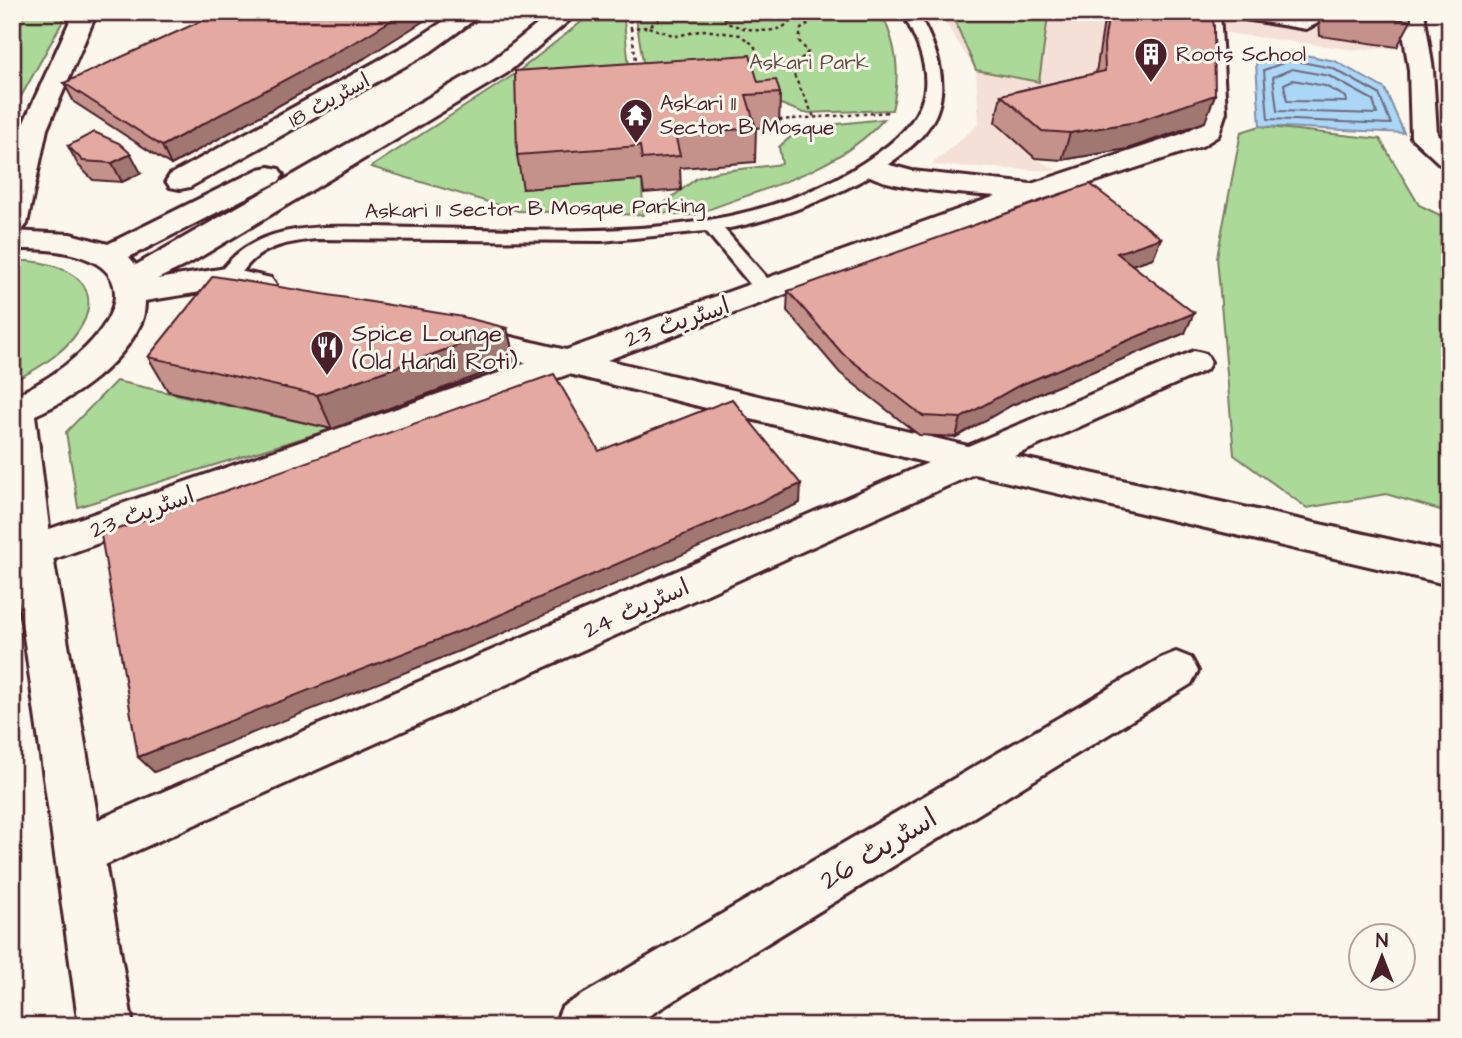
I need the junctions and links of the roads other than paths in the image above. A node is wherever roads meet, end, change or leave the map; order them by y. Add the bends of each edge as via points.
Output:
1 (86, 12) edge
2 (474, 12) edge
3 (528, 12) edge
4 (568, 12) edge
5 (909, 12) edge
6 (1208, 12) edge
7 (1226, 12) edge
8 (1311, 12) edge
9 (1412, 12) edge
10 (497, 35) dead end
11 (1420, 70) junction
12 (441, 72) dead end
13 (1450, 75) edge
14 (72, 83) edge
15 (47, 95) junction
16 (23, 127) edge
17 (1450, 158) edge
18 (875, 169) junction
19 (180, 181) dead end
20 (1035, 192) junction
21 (12, 225) edge
22 (713, 228) junction
23 (12, 240) edge
24 (108, 256) junction
25 (226, 278) junction
26 (130, 287) junction
27 (767, 291) junction
28 (295, 294) edge
29 (428, 328) edge
30 (561, 362) junction
31 (1194, 362) dead end
32 (15, 410) edge
33 (974, 459) junction
34 (32, 551) junction
35 (1450, 569) edge
36 (1177, 671) dead end
37 (79, 852) junction
38 (106, 1026) edge
39 (580, 1026) edge

1 - 15 street
2 - 19 street, اسٹریٹ 18 via 421,47
3 - 10 street
4 - 26 street via 498,68
5 - 18 lane, Askari 11 Sector B Mosque Parking via 923,38 933,92 928,115
6 - 20 street, اسٹریٹ 23 via 1213,112 1209,130 1192,140
7 - 8 lane via 1306,24 1311,23
9 - 11 street
11 - 13 street
11 - 17 street via 1424,137
12 - 24 street via 252,185
14 - 15 lane
15 - 16 street
16 - 21 street
18 - 20 street via 911,179
18 - 22 lane, Askari 11 Sector B Mosque Parking via 777,213
20 - 27 street, اسٹریٹ 23
22 - 25 lane, Askari 11 Sector B Mosque Parking via 552,234 322,233 262,245 239,260
22 - 27 lane
23 - 24 street via 65,240
24 - 26 street via 121,267
25 - 26 street
25 - 28 street
26 - 32 street via 125,322 103,353 66,383
27 - 30 street, اسٹریٹ 23
29 - 30 street
30 - 33 street
30 - 34 street, اسٹریٹ 23
31 - 33 street, اسٹریٹ 24
32 - 34 street
33 - 35 street
33 - 37 street, اسٹریٹ 24
34 - 37 street
36 - 39 street, اسٹریٹ 26
37 - 38 street

